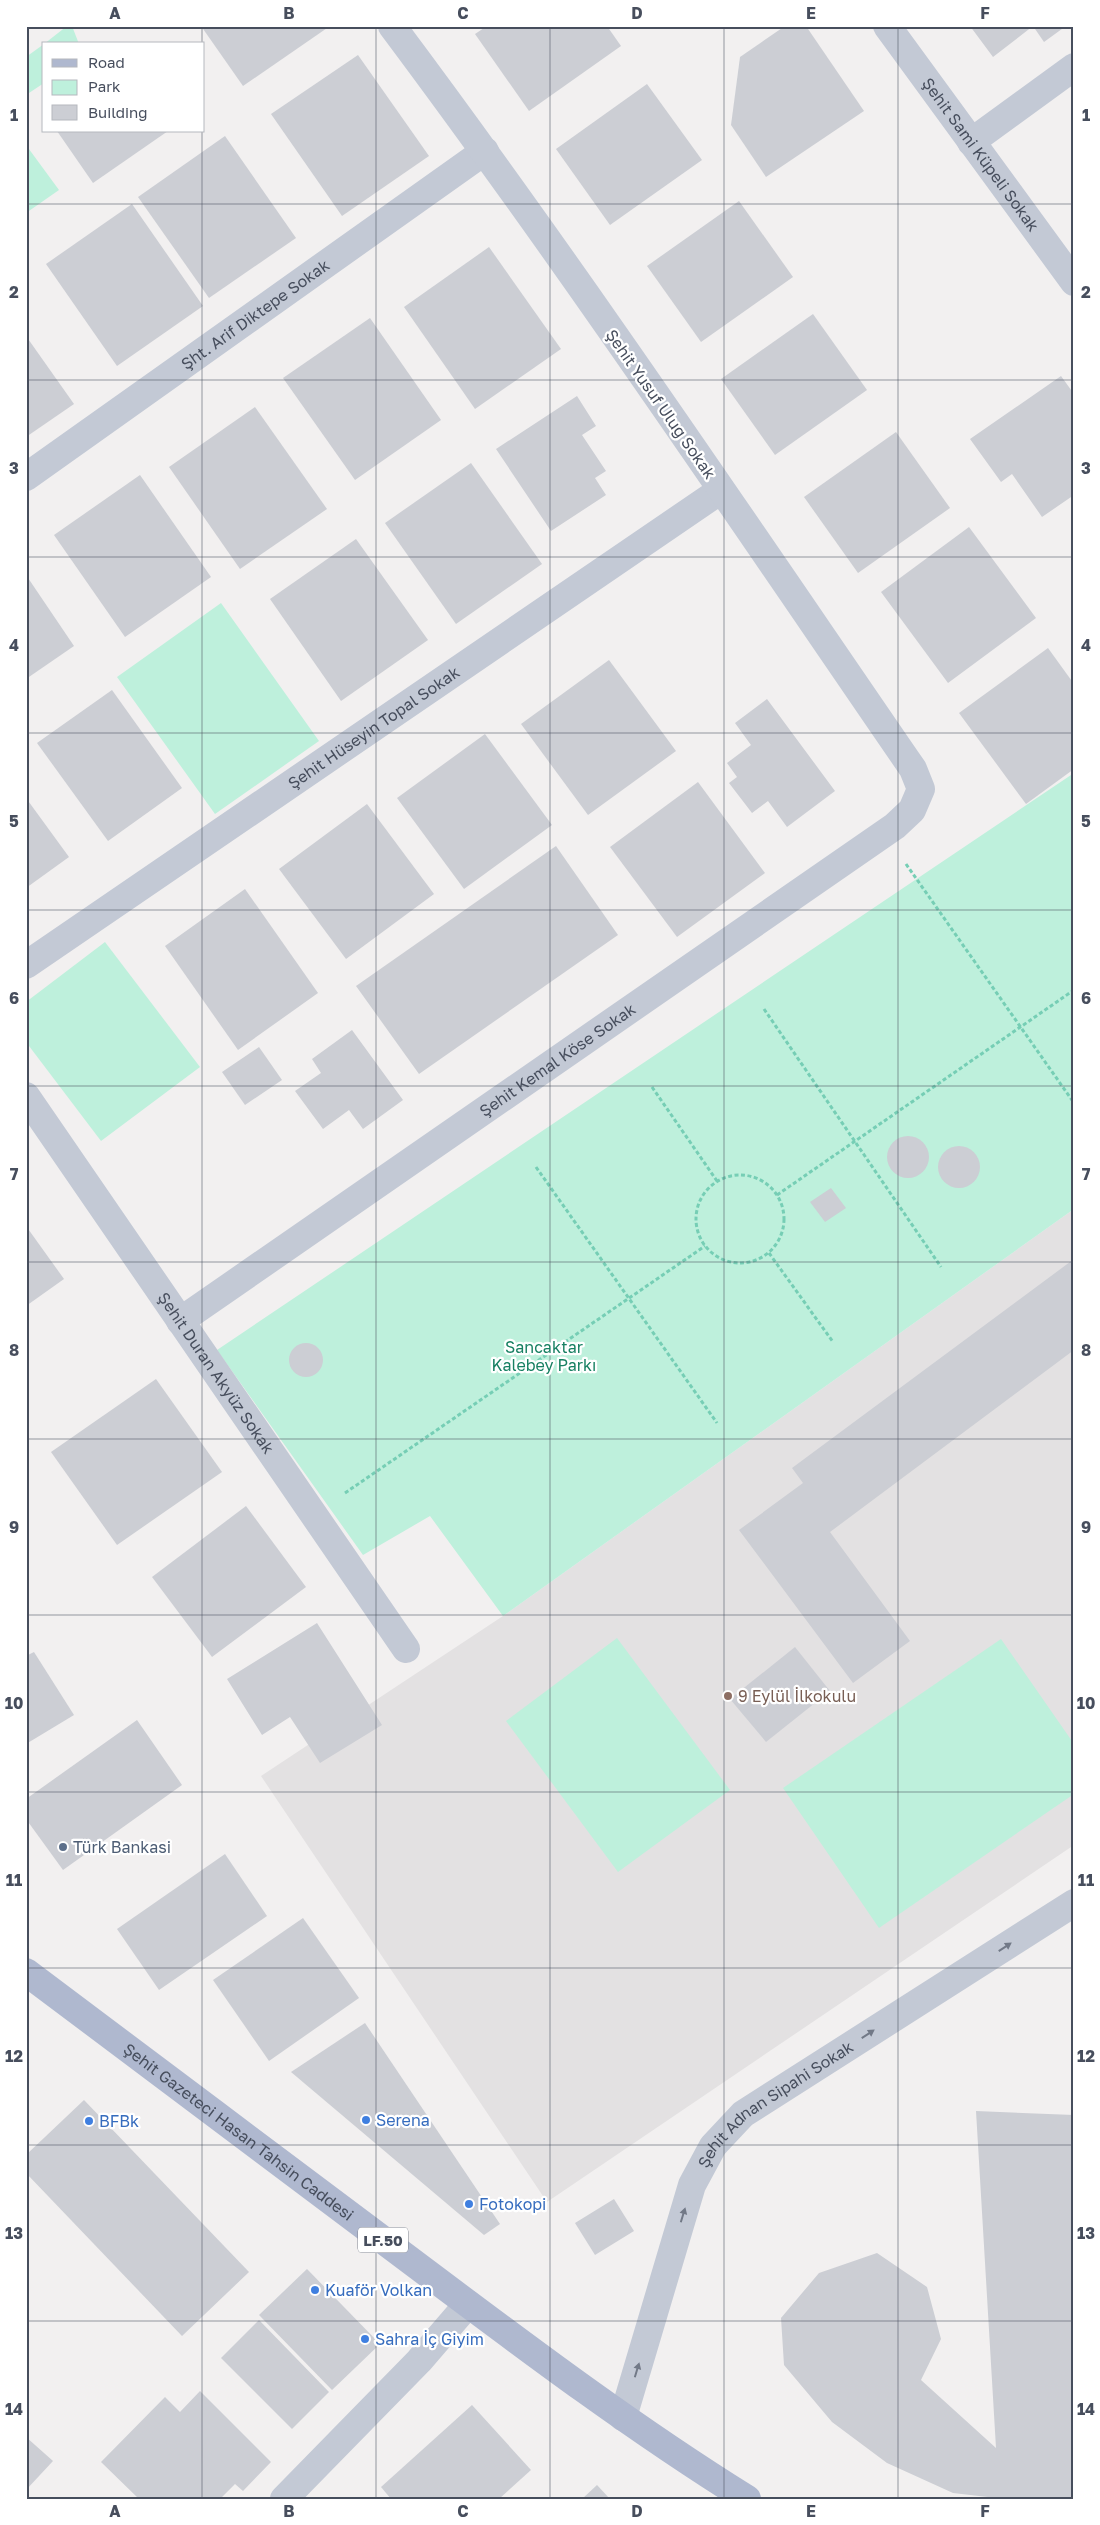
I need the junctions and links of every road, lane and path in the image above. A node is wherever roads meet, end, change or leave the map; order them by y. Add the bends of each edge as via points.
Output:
1 (392, 26) edge
2 (887, 26) edge
3 (1074, 67) edge
4 (970, 142) junction
5 (485, 151) junction
6 (1074, 282) edge
7 (26, 477) edge
8 (721, 490) junction
9 (921, 789) joint
10 (884, 834) junction
11 (26, 965) edge
12 (1074, 990) edge
13 (764, 1010) dead end
14 (1021, 1026) junction
15 (652, 1087) dead end
16 (26, 1096) edge
17 (1074, 1103) edge
18 (855, 1142) junction
19 (536, 1167) dead end
20 (717, 1180) junction
21 (777, 1195) junction
22 (705, 1246) junction
23 (769, 1253) junction
24 (941, 1267) dead end
25 (628, 1298) junction
26 (180, 1321) junction
27 (833, 1342) dead end
28 (717, 1422) dead end
29 (314, 1515) junction
30 (406, 1649) dead end
31 (1074, 1903) edge
32 (26, 1972) edge
33 (468, 2304) junction
34 (623, 2417) junction
35 (284, 2499) edge
36 (747, 2499) edge

1 - 5 street, Şehit Yusuf Uluğ Sokak
2 - 4 street, Şehit Sami Küpeli Sokak
3 - 4 street
4 - 6 street, Şehit Sami Küpeli Sokak
5 - 7 street, Şht. Arif Diktepe Sokak
5 - 8 street, Şehit Yusuf Uluğ Sokak
8 - 9 street, Şehit Yusuf Uluğ Sokak via 913,769
8 - 11 street, Şehit Hüseyin Topal Sokak
9 - 10 street, Şehit Kemal Köse Sokak via 912,810
10 - 14 path
10 - 26 street, Şehit Kemal Köse Sokak
12 - 14 path
13 - 18 path
14 - 17 path
14 - 18 path
15 - 20 path
16 - 26 street, Şehit Duran Akyüz Sokak
18 - 21 path
18 - 24 path
19 - 25 path
20 - 21 path via 736,1175 757,1177
20 - 22 path via 700,1198 696,1210 698,1234
21 - 23 path via 783,1207 784,1226
22 - 23 path via 728,1262 756,1260
22 - 25 path
23 - 27 path
25 - 28 path
25 - 29 path
26 - 29 street, Şehit Duran Akyüz Sokak
29 - 30 street, Şehit Duran Akyüz Sokak
34 -> 31 street, Şehit Adnan Sipahi Sokak via 692,2186 713,2146 743,2114
32 - 33 main road, Şehit Gazeteci Hasan Tahsin Caddesi / LF.50
33 - 34 main road, Şehit Gazeteci Hasan Tahsin Caddesi / LF.50
33 - 35 street via 419,2361
34 - 36 main road, Şehit Gazeteci Hasan Tahsin Caddesi / LF.50

